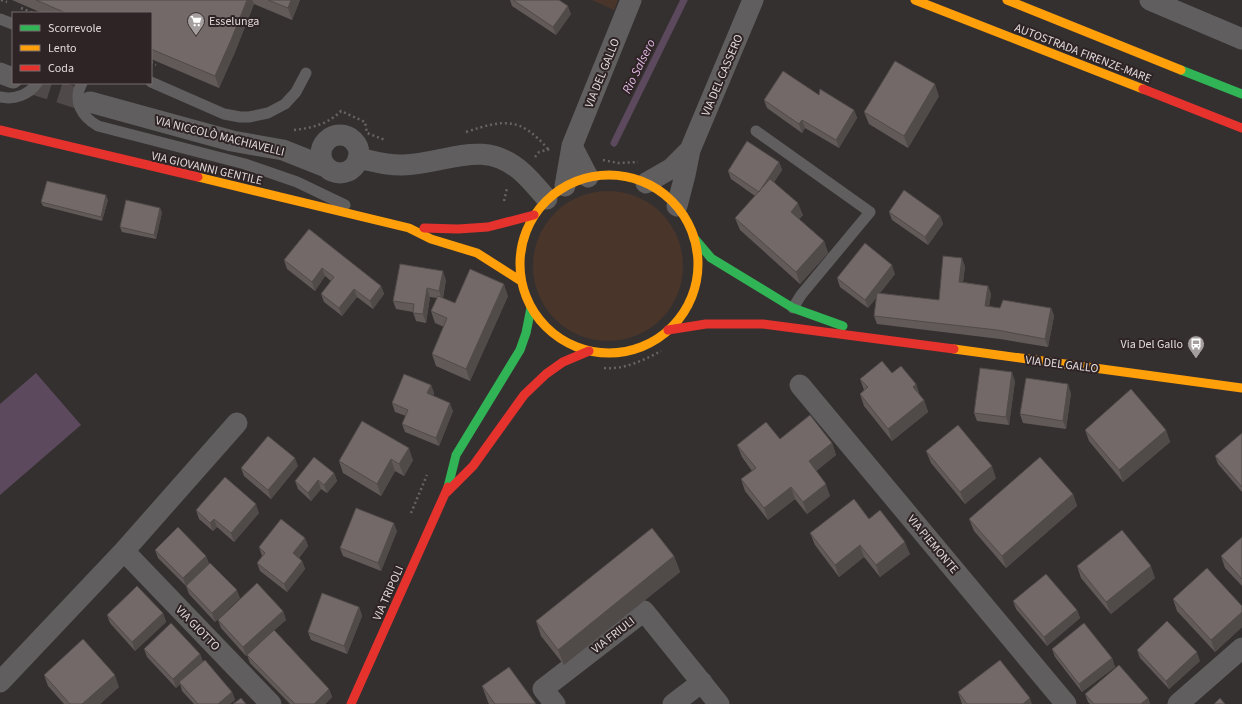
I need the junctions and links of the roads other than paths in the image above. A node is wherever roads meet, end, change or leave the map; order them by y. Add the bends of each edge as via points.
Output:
1 (631, 0) edge
2 (753, 0) edge
3 (915, 0) edge
4 (1007, 0) edge
5 (1150, 0) edge
6 (0, 19) edge
7 (12, 24) edge
8 (1242, 39) edge
9 (306, 72) dead end
10 (0, 73) edge
11 (12, 78) edge
12 (152, 82) edge
13 (36, 84) edge
14 (81, 84) edge
15 (1242, 94) edge
16 (0, 97) edge
17 (90, 102) tunnel mouth
18 (1242, 128) edge
19 (0, 130) edge
20 (756, 131) dead end
21 (286, 140) junction
22 (324, 144) junction
23 (572, 146) junction
24 (690, 150) junction
25 (358, 158) junction
26 (326, 167) junction
27 (588, 177) junction
28 (646, 183) junction
29 (565, 186) junction
30 (547, 199) junction
31 (676, 206) junction
32 (534, 215) junction
33 (377, 221) junction
34 (408, 228) junction
35 (694, 238) junction
36 (522, 281) junction
37 (531, 308) junction
38 (793, 308) junction
39 (668, 330) junction
40 (882, 341) junction
41 (589, 351) junction
42 (800, 385) dead end
43 (1242, 388) edge
44 (237, 423) dead end
45 (447, 492) junction
46 (124, 551) junction
47 (1242, 648) edge
48 (0, 682) edge
49 (702, 682) junction
50 (271, 704) edge
51 (351, 704) edge
52 (555, 704) edge
53 (673, 704) edge
54 (719, 704) edge
55 (1066, 704) edge
56 (1178, 704) edge

1 - 23 street, VIA DEL GALLO
2 - 24 street, VIA DEL CASSERO
3 - 18 main road, AUTOSTRADA FIRENZE-MARE
4 - 15 main road, AUTOSTRADA FIRENZE-MARE
5 - 8 street
6 - 7 lane
9 - 12 lane via 296,92 285,104 268,113 249,117 224,114
10 - 11 street
13 - 16 lane via 25,94 13,98
14 - 33 lane via 78,95 81,111 98,126 278,175
17 - 21 street, VIA NICCOLÒ MACHIAVELLI via 232,141
19 - 33 main road, VIA GIOVANNI GENTILE
20 - 38 lane via 870,212
21 - 22 street
21 - 26 street, VIA NICCOLÒ MACHIAVELLI
22 - 25 street via 332,136 345,135 355,143 359,152
22 - 26 street via 321,156
23 - 27 street
23 - 29 street, VIA DEL GALLO
24 - 28 street via 672,168
24 - 31 street
25 - 26 street, VIA NICCOLÒ MACHIAVELLI via 353,168 348,171 336,172
25 - 30 street via 404,165 468,154 486,154 503,160 522,172
27 - 28 main road via 618,175
27 - 29 main road
28 - 31 main road via 668,197
29 - 30 main road
30 - 32 main road
31 - 35 main road via 687,221
32 - 34 main road via 488,227
32 - 36 main road via 525,234 520,254
33 - 34 main road, VIA GIOVANNI GENTILE
34 - 36 main road via 431,239 477,253
35 - 38 main road via 711,258
35 - 39 main road via 698,255 695,288 689,304
36 - 37 main road
37 - 41 main road via 550,331
37 - 45 main road via 520,350 456,455
38 - 40 main road
39 - 40 main road via 706,324 763,324
39 - 41 main road via 639,348 606,353
40 - 43 main road, VIA DEL GALLO
41 - 45 main road via 564,362 524,394 473,466
42 - 55 street, VIA PIEMONTE
44 - 46 street
45 - 51 main road, VIA TRIPOLI
46 - 48 street
46 - 50 street, VIA GIOTTO
47 - 56 street
49 - 52 street, VIA FRIULI via 644,610 543,689
49 - 53 street
49 - 54 street, VIA FRIULI

